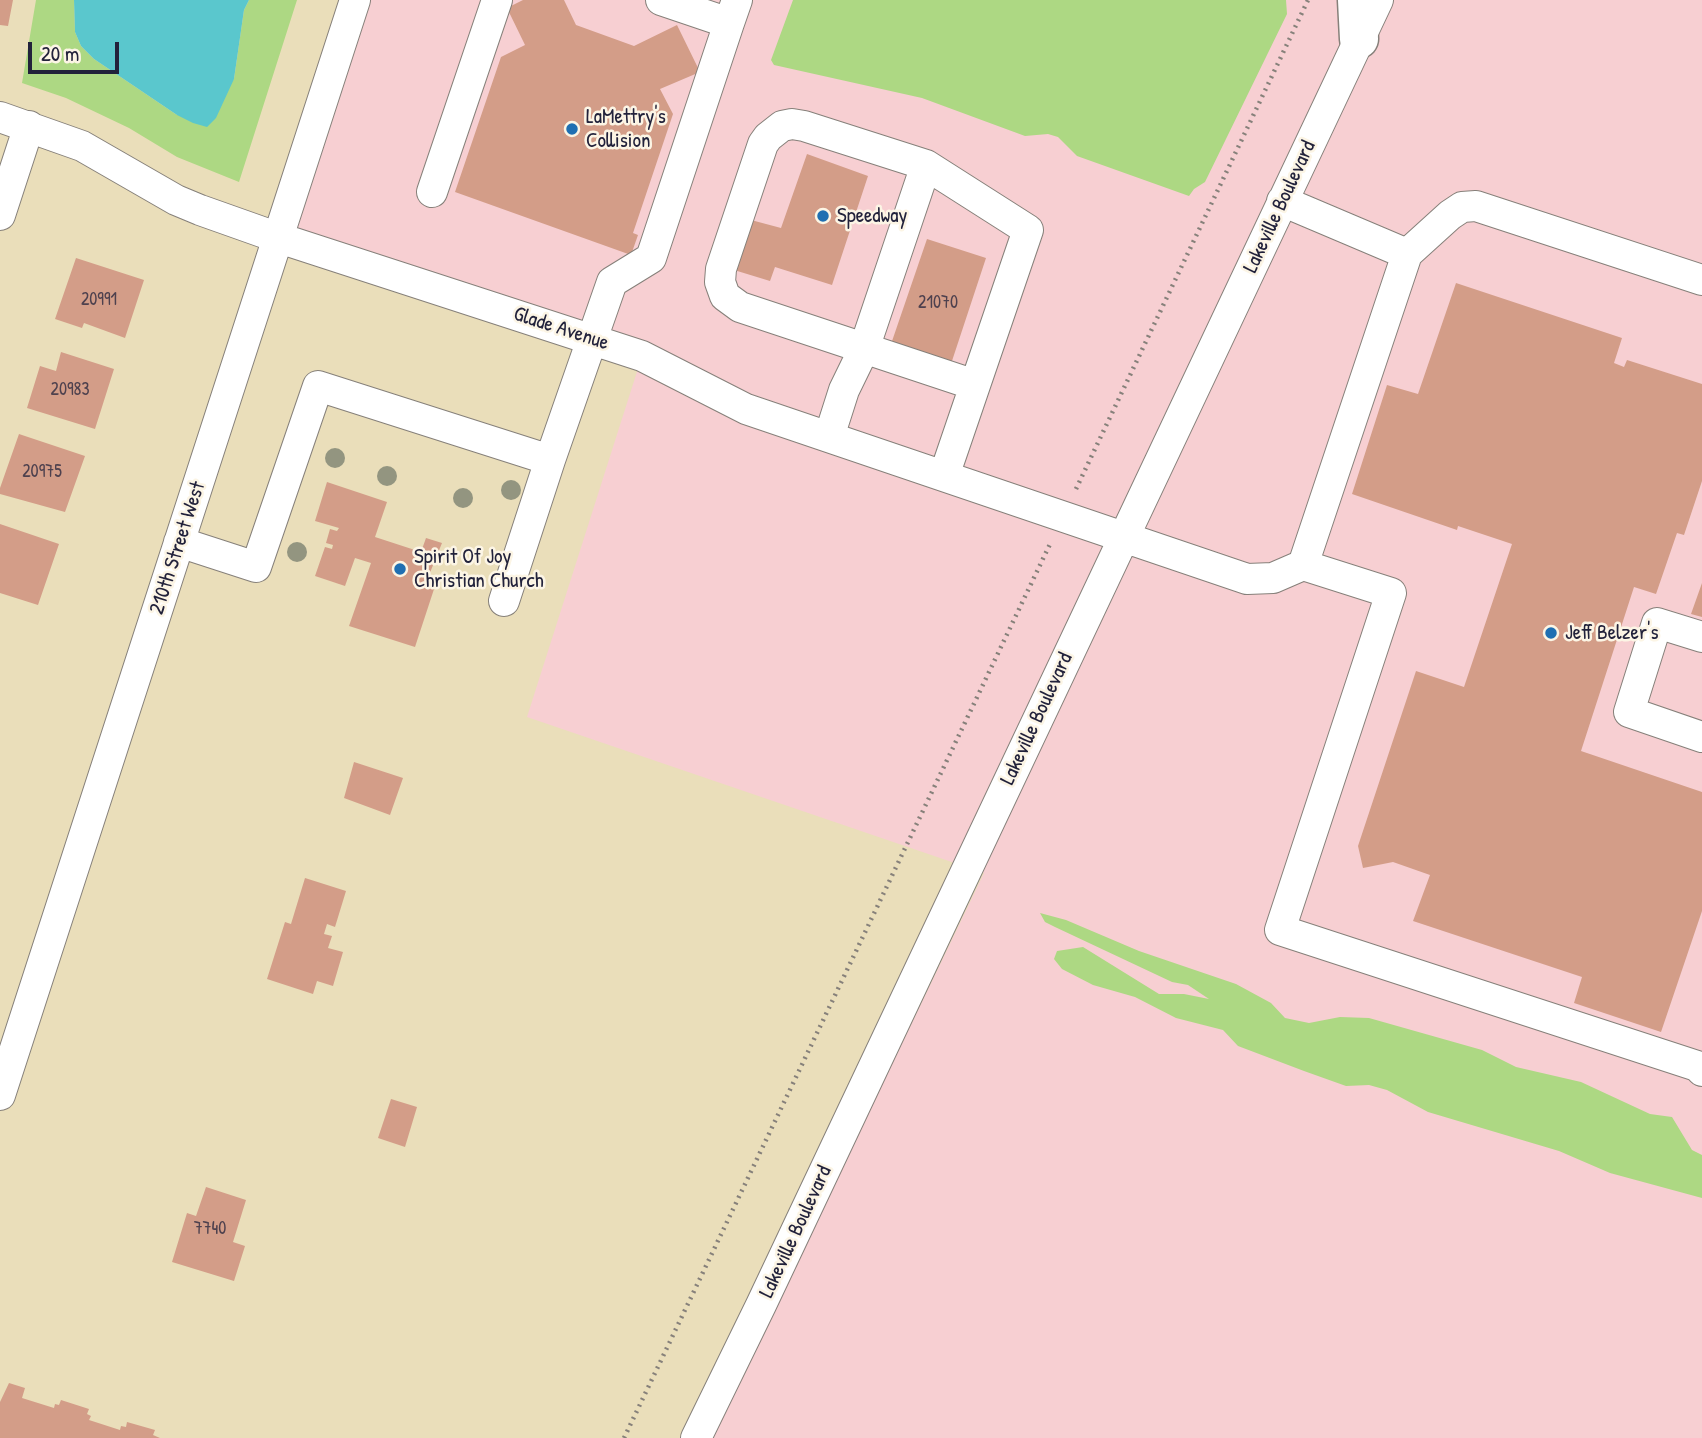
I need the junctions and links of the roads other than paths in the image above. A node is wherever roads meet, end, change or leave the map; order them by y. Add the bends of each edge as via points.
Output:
1 (355, 0) edge
2 (497, 0) edge
3 (661, 0) edge
4 (1357, 0) edge
5 (1378, 0) edge
6 (733, 12) edge
7 (1359, 39) junction
8 (0, 117) edge
9 (29, 126) junction
10 (926, 165) junction
11 (432, 192) dead end
12 (1282, 201) junction
13 (0, 215) edge
14 (279, 238) junction
15 (1407, 254) junction
16 (1702, 280) edge
17 (592, 338) junction
18 (864, 349) junction
19 (975, 385) junction
20 (830, 438) junction
21 (550, 460) junction
22 (944, 476) junction
23 (1123, 538) junction
24 (179, 542) junction
25 (1303, 565) junction
26 (504, 601) dead end
27 (1702, 637) edge
28 (1702, 737) edge
29 (1700, 1063) edge
30 (0, 1095) edge
31 (695, 1438) edge

1 - 14 street, 210th Street West
2 - 11 street
3 - 6 street
4 - 7 main road
5 - 7 street, Lakeville Boulevard
6 - 17 street via 652,258 612,282
7 - 12 street, Lakeville Boulevard
8 - 9 street, Glade Avenue
9 - 13 street
9 - 14 street, Glade Avenue via 82,146 176,200
10 - 18 street
10 - 18 street via 792,124 768,137 750,182 721,269 724,296 740,307
10 - 19 street via 1028,230
12 - 15 street
12 - 23 street, Lakeville Boulevard
14 - 17 street, Glade Avenue
14 - 24 street, 210th Street West
15 - 16 street via 1450,215 1462,207 1476,206
15 - 25 street
17 - 20 street, Glade Avenue via 657,362 747,409
17 - 21 street
18 - 19 street
18 - 20 street via 844,390
19 - 22 street
20 - 22 street, Glade Avenue
21 - 24 street via 318,386 256,567
21 - 26 street
22 - 23 street, Glade Avenue
23 - 25 street, Glade Avenue via 1247,579 1273,579
23 - 31 street, Lakeville Boulevard
24 - 30 street, 210th Street West
25 - 29 street via 1391,593 1280,930
27 - 28 street via 1657,623 1629,712

